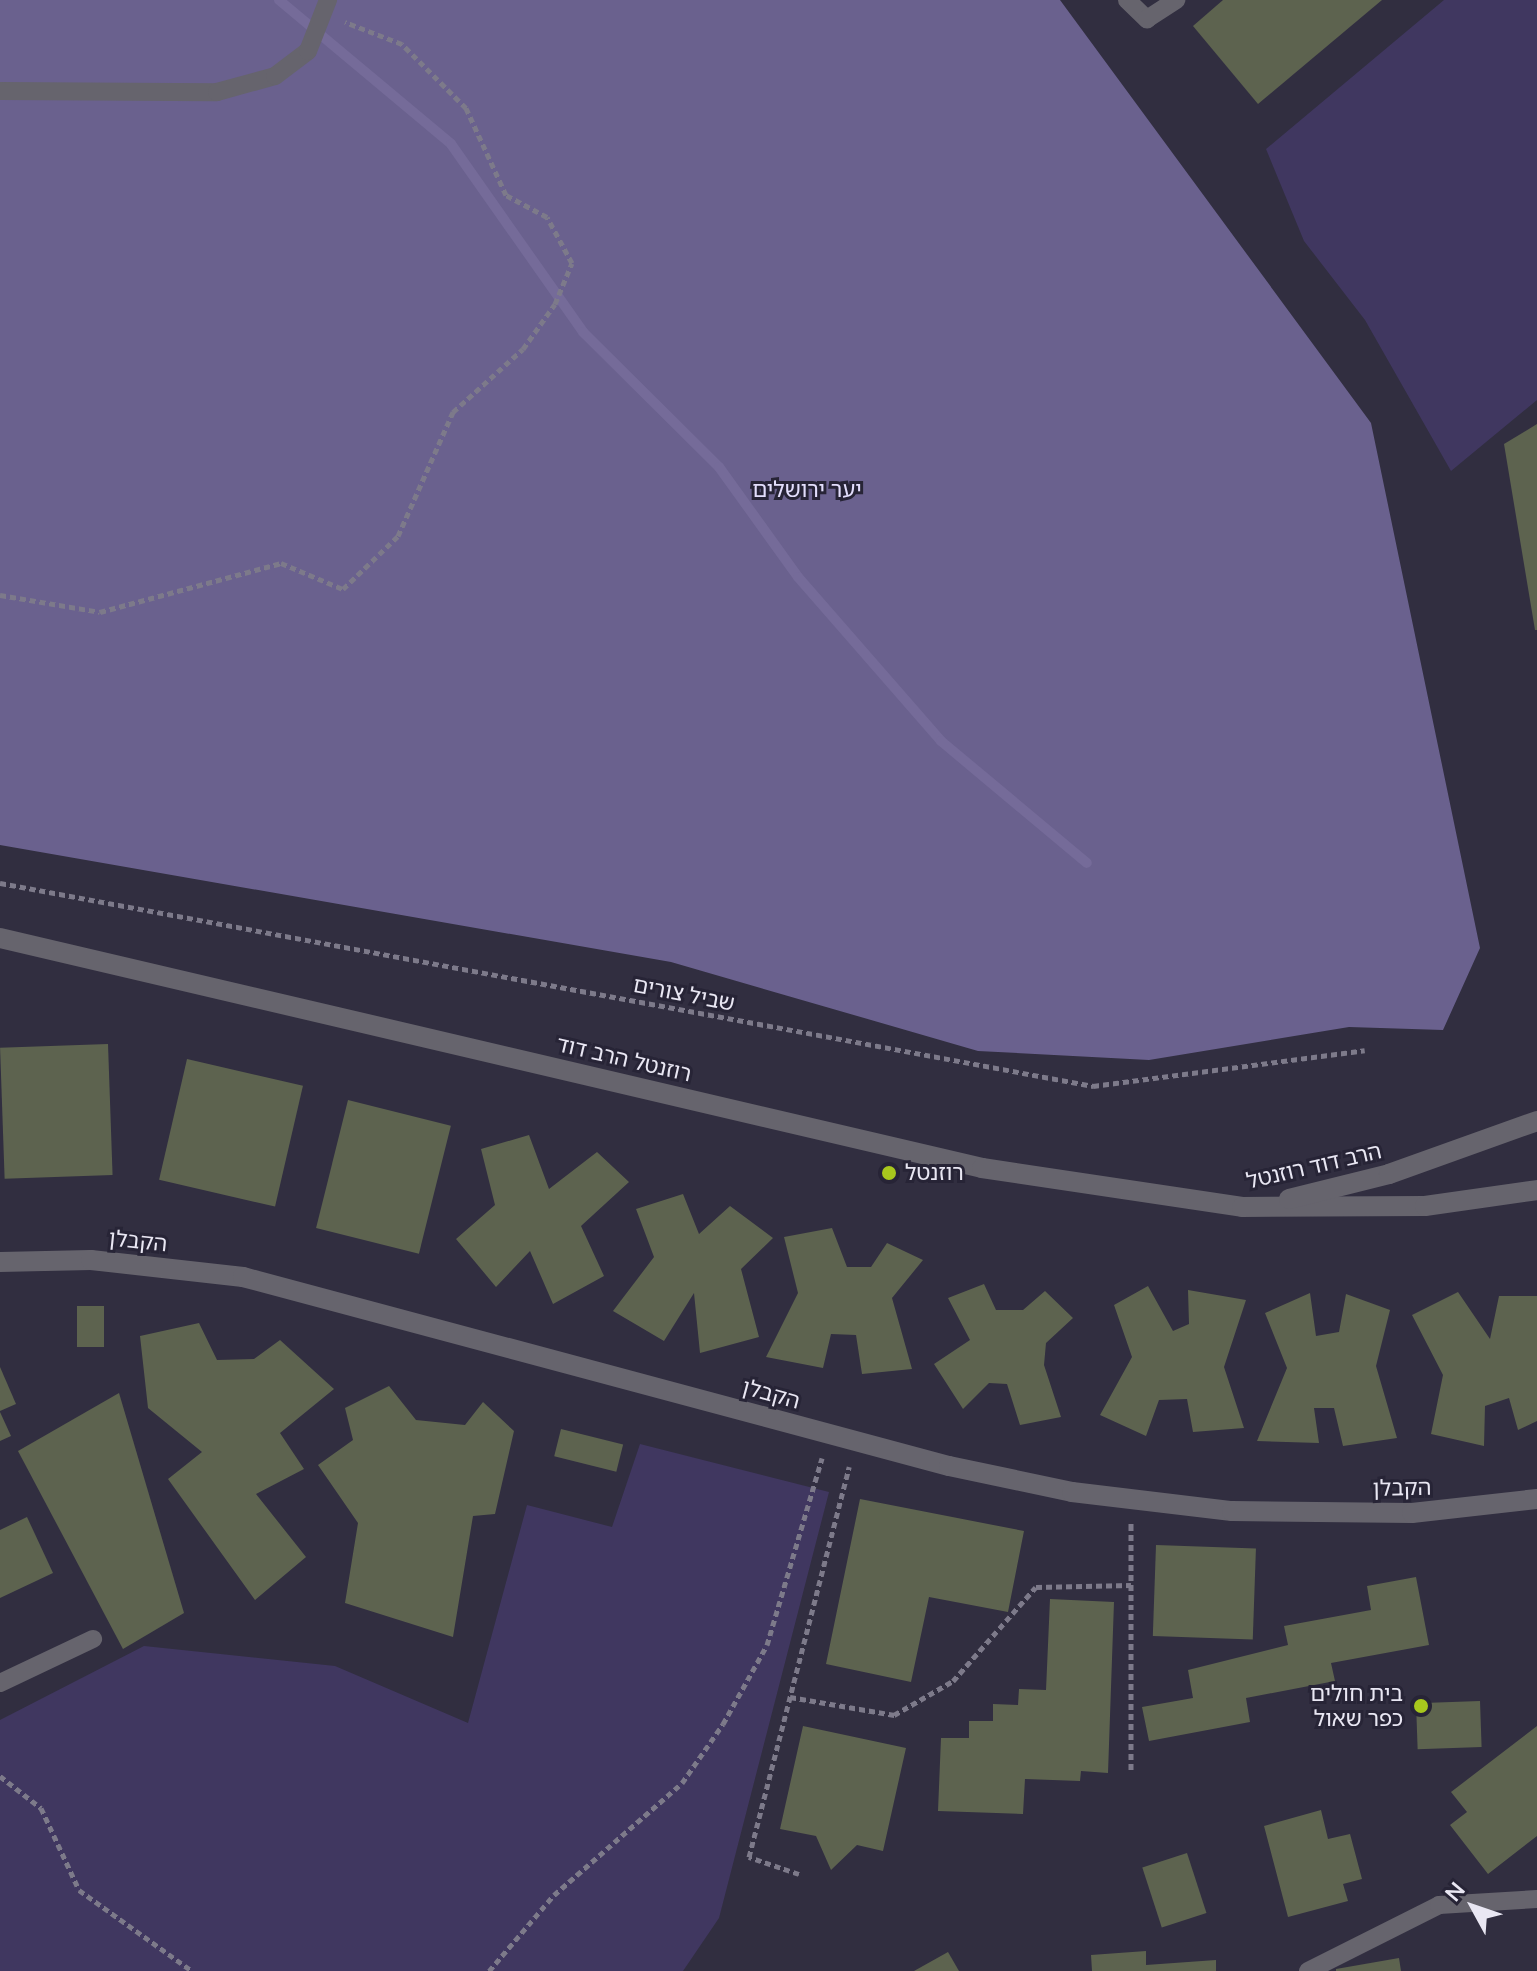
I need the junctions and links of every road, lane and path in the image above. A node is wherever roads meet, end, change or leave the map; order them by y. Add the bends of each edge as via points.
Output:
1 (1127, 0) edge
2 (1176, 0) edge
3 (328, 8) edge
4 (0, 91) edge
5 (0, 595) edge
6 (0, 883) edge
7 (0, 938) edge
8 (1365, 1050) dead end
9 (1537, 1121) edge
10 (1537, 1190) edge
11 (1242, 1207) junction
12 (0, 1262) edge
13 (828, 1434) junction
14 (856, 1442) junction
15 (1131, 1499) junction
16 (1537, 1499) edge
17 (1131, 1585) junction
18 (93, 1639) dead end
19 (0, 1683) edge
20 (790, 1697) junction
21 (1131, 1770) dead end
22 (0, 1776) edge
23 (799, 1874) dead end
24 (1537, 1899) edge
25 (192, 1971) edge
26 (489, 1971) edge
27 (1308, 1971) edge

1 - 2 lane via 1147,19
3 - 4 lane via 308,51 275,76 217,92
3 - 5 path via 402,44 466,108 506,195 547,217 572,263 555,304 523,349 453,412 398,536 343,589 281,563 100,612
6 - 8 path, שביל צורים via 1093,1086
7 - 11 street, רוזנטל הרב דוד via 982,1168
9 - 11 street, הרב דוד רוזנטל via 1329,1192
10 - 11 street, הרב דוד רוזנטל via 1425,1206
12 - 13 street, הקבלן via 91,1260 243,1277
13 - 14 street, הקבלן
13 - 26 path via 772,1632 723,1724 682,1783 554,1895
14 - 15 street, הקבלן
14 - 20 path
15 - 16 street, הקבלן via 1232,1511 1412,1513
15 - 17 path
17 - 20 path via 1036,1587 953,1681 894,1715
17 - 21 path
18 - 19 lane
20 - 23 path via 749,1857
22 - 25 path via 41,1808 79,1890
24 - 27 lane via 1439,1905

